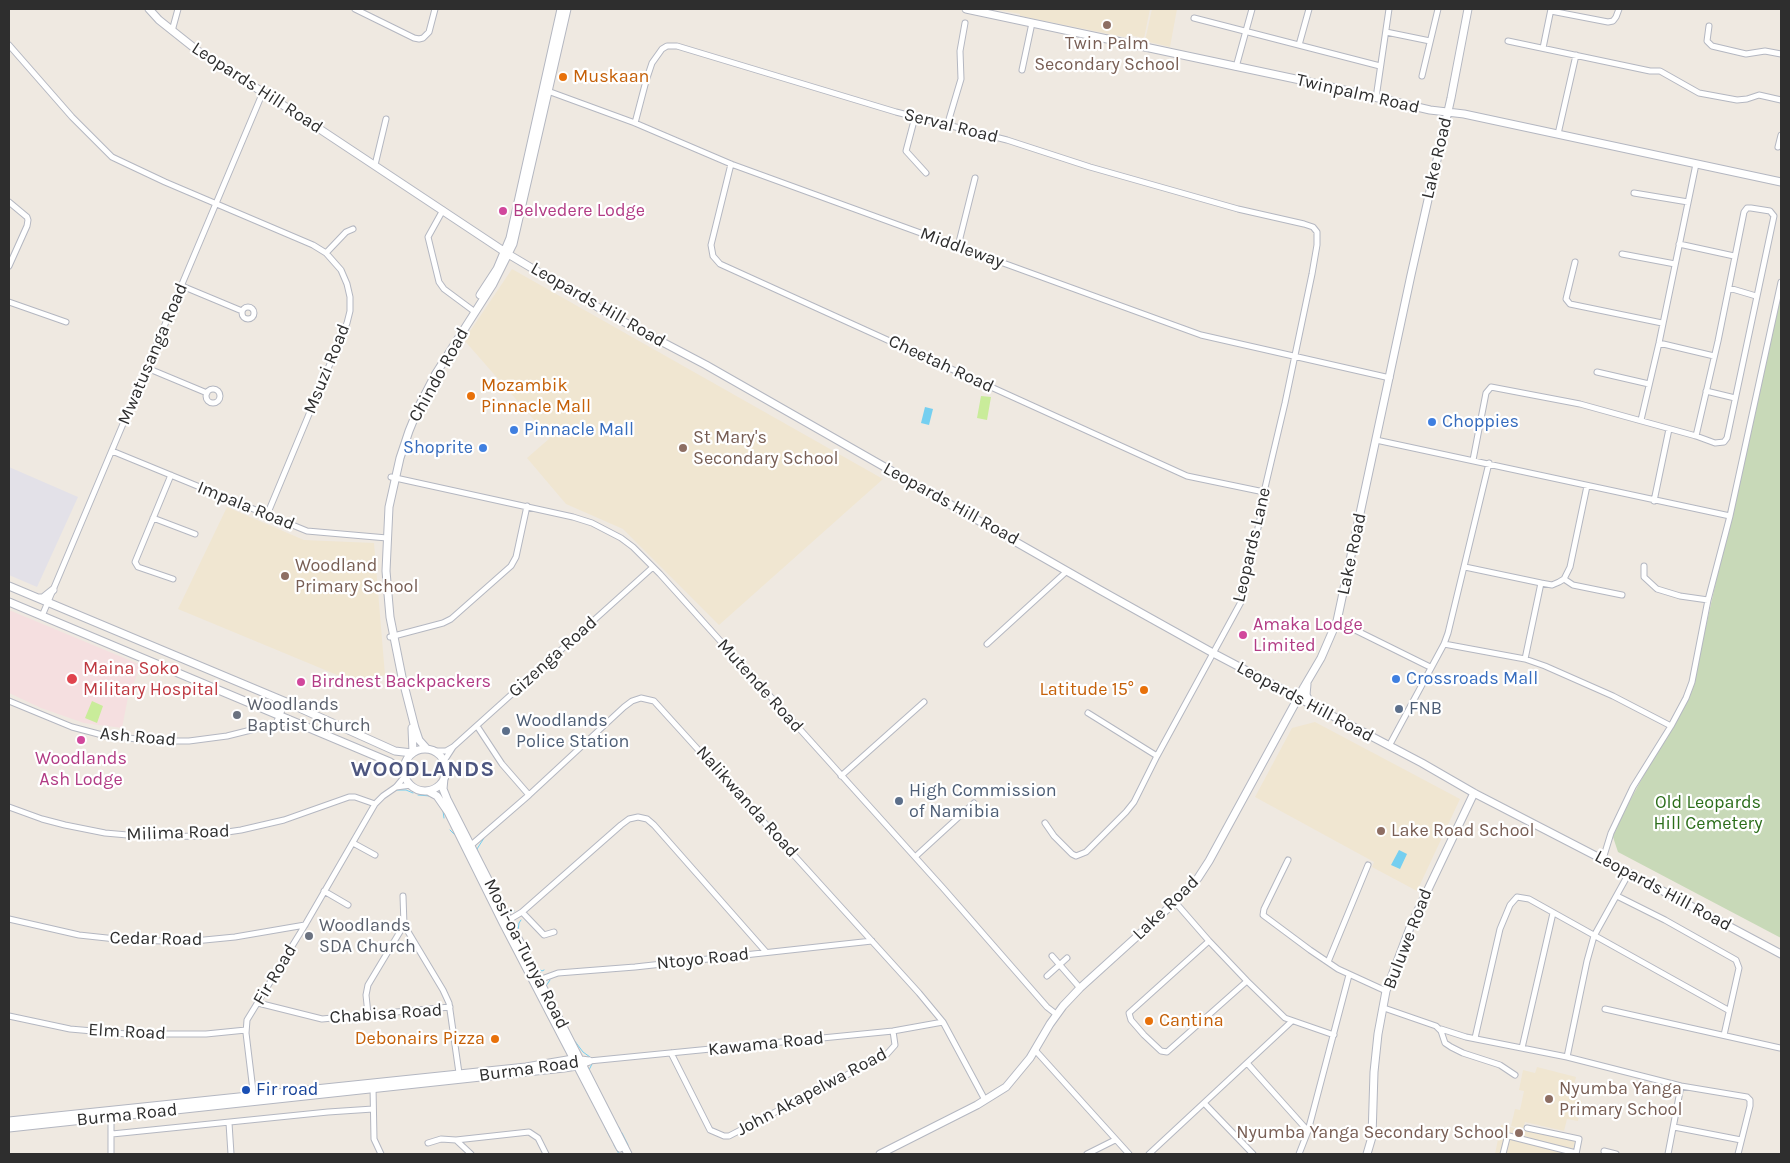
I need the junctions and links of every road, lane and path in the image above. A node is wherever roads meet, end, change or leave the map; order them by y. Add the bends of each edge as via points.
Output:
1 (149, 9) edge
2 (178, 9) edge
3 (356, 9) edge
4 (435, 9) edge
5 (561, 9) edge
6 (567, 9) edge
7 (966, 9) edge
8 (1252, 9) edge
9 (1309, 9) edge
10 (1389, 9) edge
11 (1438, 9) edge
12 (1468, 9) edge
13 (1619, 9) edge
14 (1551, 10) edge
15 (1194, 18) dead end
16 (964, 23) dead end
17 (1032, 23) junction
18 (1708, 26) dead end
19 (172, 31) junction
20 (1246, 31) junction
21 (1386, 32) junction
22 (1430, 41) junction
23 (1508, 41) dead end
24 (9, 45) edge
25 (1299, 45) junction
26 (1544, 48) junction
27 (1781, 54) edge
28 (1576, 55) junction
29 (1380, 66) junction
30 (1236, 67) junction
31 (1022, 70) dead end
32 (1422, 76) dead end
33 (546, 90) junction
34 (263, 92) junction
35 (1376, 98) junction
36 (1450, 98) junction
37 (1781, 100) edge
38 (1430, 110) junction
39 (1447, 112) junction
40 (1464, 114) junction
41 (915, 117) junction
42 (386, 119) dead end
43 (635, 123) junction
44 (947, 126) junction
45 (1444, 127) junction
46 (1558, 134) junction
47 (1781, 135) edge
48 (1778, 147) dead end
49 (731, 164) junction
50 (1696, 164) junction
51 (375, 165) junction
52 (926, 173) dead end
53 (975, 178) dead end
54 (1781, 182) edge
55 (1634, 193) dead end
56 (9, 202) edge
57 (1688, 202) junction
58 (216, 203) junction
59 (443, 210) junction
60 (353, 230) dead end
61 (1317, 232) joint
62 (511, 241) junction
63 (493, 244) junction
64 (1679, 244) junction
65 (958, 246) junction
66 (326, 253) junction
67 (506, 253) junction
68 (1622, 254) dead end
69 (1734, 256) junction
70 (520, 261) junction
71 (1574, 262) dead end
72 (501, 264) junction
73 (1675, 264) junction
74 (9, 266) edge
75 (1781, 282) edge
76 (182, 286) junction
77 (1729, 288) junction
78 (1756, 296) junction
79 (9, 302) edge
80 (242, 311) dead end
81 (473, 311) junction
82 (66, 322) dead end
83 (1662, 323) junction
84 (1659, 343) junction
85 (1294, 356) junction
86 (1714, 356) junction
87 (147, 368) junction
88 (1597, 372) dead end
89 (1390, 378) junction
90 (1649, 384) junction
91 (1706, 391) junction
92 (207, 394) dead end
93 (1735, 398) junction
94 (1641, 420) junction
95 (1669, 428) junction
96 (1696, 436) junction
97 (1376, 440) junction
98 (112, 450) junction
99 (1473, 460) junction
100 (1489, 463) junction
101 (171, 475) junction
102 (393, 477) junction
103 (1587, 486) junction
104 (1264, 492) junction
105 (1654, 501) junction
106 (528, 506) junction
107 (267, 515) junction
108 (1730, 516) junction
109 (153, 518) junction
110 (195, 534) dead end
111 (385, 538) junction
112 (1644, 566) dead end
113 (653, 567) junction
114 (1465, 567) junction
115 (1067, 571) junction
116 (173, 578) dead end
117 (1564, 578) junction
118 (1541, 583) junction
119 (9, 586) edge
120 (53, 590) junction
121 (1622, 595) dead end
122 (37, 598) junction
123 (1708, 600) junction
124 (9, 602) edge
125 (48, 602) junction
126 (42, 616) junction
127 (1337, 621) junction
128 (392, 637) junction
129 (987, 644) dead end
130 (1444, 644) junction
131 (1213, 653) junction
132 (1525, 659) junction
133 (1430, 667) junction
134 (1306, 684) junction
135 (1283, 691) junction
136 (1298, 699) junction
137 (9, 701) edge
138 (286, 702) junction
139 (924, 702) dead end
140 (1312, 706) junction
141 (1290, 712) junction
142 (1088, 713) dead end
143 (280, 715) junction
144 (297, 723) junction
145 (271, 726) junction
146 (477, 726) junction
147 (1671, 726) junction
148 (1389, 746) junction
149 (453, 747) junction
150 (431, 750) junction
151 (413, 753) junction
152 (1157, 756) junction
153 (444, 761) junction
154 (404, 774) junction
155 (841, 776) junction
156 (444, 778) junction
157 (410, 785) junction
158 (396, 787) junction
159 (428, 791) junction
160 (1474, 793) junction
161 (529, 795) junction
162 (974, 803) dead end
163 (375, 804) junction
164 (9, 807) edge
165 (1045, 823) dead end
166 (353, 843) junction
167 (468, 847) junction
168 (375, 855) dead end
169 (915, 857) junction
170 (1603, 859) junction
171 (1288, 860) dead end
172 (1368, 865) dead end
173 (1629, 872) junction
174 (324, 891) junction
175 (403, 896) dead end
176 (1617, 896) junction
177 (1175, 902) junction
178 (348, 905) dead end
179 (522, 912) junction
180 (1553, 912) junction
181 (9, 919) edge
182 (506, 922) junction
183 (404, 924) junction
184 (305, 925) junction
185 (554, 932) dead end
186 (1594, 936) junction
187 (872, 941) junction
188 (1208, 941) junction
189 (766, 952) junction
190 (1781, 954) edge
191 (1052, 956) dead end
192 (1067, 958) dead end
193 (1328, 962) junction
194 (1059, 965) junction
195 (1349, 975) junction
196 (1047, 976) dead end
197 (537, 980) junction
198 (1247, 981) junction
199 (1080, 988) junction
200 (1386, 991) junction
201 (258, 1003) junction
202 (450, 1008) junction
203 (1384, 1008) junction
204 (1605, 1009) dead end
205 (1728, 1010) junction
206 (368, 1014) junction
207 (1056, 1014) junction
208 (9, 1016) edge
209 (1292, 1021) junction
210 (943, 1022) junction
211 (1441, 1029) junction
212 (246, 1030) junction
213 (894, 1030) junction
214 (1334, 1035) junction
215 (1724, 1036) junction
216 (1475, 1038) junction
217 (1522, 1048) junction
218 (1780, 1048) edge
219 (1035, 1050) junction
220 (671, 1053) junction
221 (1567, 1057) junction
222 (580, 1062) junction
223 (1247, 1063) junction
224 (459, 1073) junction
225 (1514, 1075) dead end
226 (373, 1085) junction
227 (1681, 1086) junction
228 (254, 1099) junction
229 (985, 1100) junction
230 (1204, 1103) junction
231 (372, 1109) junction
232 (111, 1117) junction
233 (9, 1121) edge
234 (229, 1123) junction
235 (1674, 1127) junction
236 (9, 1128) edge
237 (1528, 1128) dead end
238 (1308, 1131) junction
239 (112, 1134) junction
240 (456, 1140) junction
241 (1116, 1140) junction
242 (1741, 1140) junction
243 (428, 1143) dead end
244 (1604, 1151) dead end
245 (111, 1154) edge
246 (231, 1154) edge
247 (381, 1154) edge
248 (471, 1154) edge
249 (546, 1154) edge
250 (623, 1154) edge
251 (628, 1154) edge
252 (880, 1154) edge
253 (1087, 1154) edge
254 (1129, 1154) edge
255 (1149, 1154) edge
256 (1253, 1154) edge
257 (1299, 1154) edge
258 (1367, 1154) edge
259 (1503, 1154) edge
260 (1576, 1154) edge
261 (1616, 1154) edge
262 (1668, 1154) edge
263 (1738, 1154) edge

1 - 19 main road, Leopards Hill Road
2 - 19 street
3 - 4 street via 418,39 429,32
5 - 33 main road, Chindo Road
6 - 33 main road, Chindo Road
7 - 17 main road, Twinpalm Road
8 - 20 street
9 - 25 street
10 - 21 street
11 - 22 street
12 - 36 main road, Lake Road
13 - 14 street via 1616,18 1608,22
14 - 26 street
15 - 20 street
16 - 44 street via 959,56 962,79
17 - 30 main road, Twinpalm Road
17 - 31 street
18 - 27 street via 1707,41 1712,46 1746,54 1761,51
19 - 34 main road, Leopards Hill Road
20 - 25 street
20 - 30 street
21 - 22 street
21 - 29 street
22 - 32 street
23 - 26 street
24 - 58 street, Msuzi Road via 112,157
25 - 29 street
26 - 28 street
28 - 37 street via 1660,71 1699,93 1737,100 1759,95
28 - 46 street
29 - 35 street
30 - 35 main road, Twinpalm Road
33 - 43 street, Middleway
33 - 62 main road, Chindo Road
34 - 51 main road, Leopards Hill Road
34 - 58 street, Mwatusanga Road
35 - 38 main road, Twinpalm Road
36 - 39 main road, Lake Road
36 - 40 main road via 1455,108
38 - 39 main road, Twinpalm Road
38 - 45 main road
39 - 40 main road, Twinpalm Road
39 - 45 main road, Lake Road
40 - 46 main road, Twinpalm Road
41 - 43 street, Serval Road via 672,45 662,49 652,63
41 - 44 street, Serval Road
41 - 52 street via 906,152
42 - 51 street
43 - 49 street, Middleway
44 - 61 street, Serval Road via 1007,140 1238,209 1304,224
45 - 89 main road, Lake Road
46 - 50 main road, Twinpalm Road
47 - 48 street
49 - 65 street, Middleway
49 - 104 street, Cheetah Road via 712,245 713,256 720,264 1187,476
50 - 54 main road, Twinpalm Road
50 - 57 street
51 - 59 main road, Leopards Hill Road
53 - 65 street
55 - 57 street
56 - 74 street via 28,220
57 - 64 street
58 - 66 street, Msuzi Road
58 - 76 street, Mwatusanga Road
59 - 63 main road, Leopards Hill Road
59 - 81 street via 428,237 439,282
60 - 66 street via 346,232
61 - 85 street, Leopards Lane via 1318,245
62 - 63 main road
62 - 67 main road, Chindo Road
62 - 70 main road
63 - 67 main road, Leopards Hill Road
63 - 72 main road via 498,249
64 - 69 street
64 - 73 street
65 - 85 street, Middleway via 1201,335
66 - 107 street, Msuzi Road via 341,270 347,284 349,316
67 - 70 main road, Leopards Hill Road
67 - 72 main road, Chindo Road
68 - 73 street
69 - 77 street
69 - 78 street via 1747,208 1773,213
70 - 72 main road
70 - 115 main road, Leopards Hill Road
71 - 83 street via 1566,299 1570,304
72 - 81 main road, Chindo Road
73 - 83 street
75 - 108 street
76 - 80 street
76 - 87 street, Mwatusanga Road
77 - 78 street
77 - 86 street
78 - 93 street
79 - 82 street
81 - 102 main road, Chindo Road via 416,402 405,429
83 - 84 street
84 - 86 street
84 - 90 street
85 - 89 street, Middleway
85 - 104 street, Leopards Lane
86 - 91 street
87 - 92 street
87 - 98 street, Mwatusanga Road
88 - 90 street
89 - 97 main road, Lake Road
90 - 94 street
91 - 93 street
91 - 96 street
93 - 96 street via 1724,442 1715,443
94 - 95 street
94 - 99 street via 1580,404 1491,387 1486,393
95 - 96 street
95 - 105 street
97 - 99 street
97 - 127 main road, Lake Road
98 - 101 street, Impala Road
98 - 120 street, Mwatusanga Road
99 - 100 street
100 - 103 street
100 - 114 street
101 - 107 street, Impala Road
101 - 109 street
102 - 106 street, Mutende Road
102 - 111 main road, Chindo Road via 386,504
103 - 105 street
103 - 117 street via 1570,566
104 - 131 street, Leopards Lane via 1240,602
105 - 108 street
106 - 113 street, Mutende Road via 592,523 621,538
106 - 128 street via 516,557 510,566 451,619
107 - 111 street, Impala Road via 314,533
108 - 123 street
109 - 110 street
109 - 116 street via 135,559 136,564
111 - 128 main road, Chindo Road via 384,589
112 - 123 street via 1644,577 1658,589
113 - 146 street, Gizenga Road
113 - 155 street, Mutende Road
114 - 118 street
114 - 130 street
115 - 129 street
115 - 131 main road, Leopards Hill Road
117 - 118 street via 1552,585
117 - 121 street via 1573,585
118 - 132 street
119 - 122 main road
120 - 122 main road via 43,598
120 - 125 street, Mwatusanga Road
122 - 125 main road
123 - 147 street via 1692,682
124 - 126 main road
125 - 126 street, Mwatusanga Road
125 - 138 main road
126 - 143 main road
127 - 133 street
127 - 134 main road, Lake Road
128 - 150 main road, Chindo Road via 419,740
128 - 151 main road, Chindo Road via 412,728
130 - 132 street
130 - 133 street
131 - 135 main road, Leopards Hill Road
131 - 152 street, Leopards Lane
132 - 147 street via 1588,684
133 - 148 street
134 - 135 main road via 1292,693
134 - 136 main road, Lake Road
134 - 140 main road via 1306,695
135 - 136 main road, Leopards Hill Road
135 - 141 main road via 1290,699
136 - 140 main road, Leopards Hill Road
136 - 141 main road, Lake Road
137 - 145 street, Ash Road via 72,727 120,738 205,740
138 - 143 street
138 - 151 main road via 395,751
139 - 155 street
140 - 141 main road via 1302,706
140 - 148 main road, Leopards Hill Road
141 - 177 main road, Lake Road via 1206,866
142 - 152 street
143 - 144 main road
143 - 145 street
144 - 145 street, Ash Road
144 - 154 main road via 390,762
146 - 149 street, Gizenga Road
146 - 161 street via 502,764
147 - 170 street via 1633,787 1611,833
148 - 160 main road, Leopards Hill Road
149 - 150 street, Gizenga Road via 446,751
149 - 153 street, Gizenga Road
150 - 151 main road via 420,749
150 - 153 main road
151 - 154 main road via 406,760
152 - 165 street, Leopards Lane via 1134,802 1080,855 1072,854
153 - 156 main road
154 - 157 main road
154 - 158 street, Fir Road
155 - 169 street, Mutende Road
156 - 159 main road via 436,788
156 - 167 main road, Mosi-oa-Tunya Road via 443,789
157 - 158 street
157 - 159 main road
158 - 163 street, Fir Road
159 - 167 main road, Mosi-oa-Tunya Road via 437,795
160 - 170 main road, Leopards Hill Road
160 - 200 main road, Buluwe Road via 1410,925
161 - 167 street, Nalikwanda Road
161 - 187 street, Nalikwanda Road via 624,707 641,698 654,701
162 - 169 street
163 - 164 street, Milima Road via 349,797 284,820 241,830 200,836 150,837 81,828
163 - 166 street, Fir Road
166 - 168 street
166 - 174 street, Fir Road
167 - 182 main road, Mosi-oa-Tunya Road
169 - 207 street, Mutende Road
170 - 173 main road, Leopards Hill Road
171 - 193 street via 1263,915
172 - 193 street
173 - 176 street
173 - 190 main road, Leopards Hill Road
174 - 178 street
174 - 184 street, Fir Road
175 - 183 street
176 - 186 street
176 - 205 street via 1736,960 1739,968
177 - 188 street
177 - 199 main road, Lake Road
179 - 182 street
179 - 185 street via 544,936
179 - 189 street via 621,824 638,817 654,824
180 - 186 street
180 - 216 street via 1523,897 1517,897 1510,905 1500,929
180 - 217 street
181 - 184 street, Cedar Road via 88,936 184,942 235,938
182 - 197 main road, Mosi-oa-Tunya Road
183 - 202 street via 444,990
183 - 206 street via 368,985
184 - 201 street, Fir Road
186 - 205 street
186 - 221 street
187 - 189 street, Ntoyo Road
187 - 210 street, Nalikwanda Road
188 - 198 street
188 - 198 street via 1130,1013 1131,1020 1144,1035 1161,1051 1167,1052
189 - 197 street, Ntoyo Road via 558,973
191 - 194 street
192 - 194 street
193 - 195 street
194 - 196 street
194 - 199 street
195 - 200 street
195 - 214 street
197 - 222 main road, Mosi-oa-Tunya Road
198 - 209 street
199 - 207 main road, Lake Road
200 - 203 main road, Buluwe Road
201 - 206 street, Chabisa Road via 322,1019
201 - 212 street, Fir Road via 247,1020
202 - 206 street, Chabisa Road
202 - 224 street, Chabisa Road
203 - 211 street
203 - 258 main road, Buluwe Road via 1376,1053 1372,1137
204 - 215 street
205 - 215 street
207 - 219 main road, Lake Road
208 - 212 street, Elm Road via 108,1033 206,1034
209 - 214 street
209 - 223 street
210 - 213 street, Kawama Road
210 - 229 street, Nalikwanda Road
211 - 216 street
211 - 225 street via 1444,1041 1451,1047 1500,1065
212 - 228 street, Fir Road
213 - 220 street, Kawama Road
213 - 220 street, John Akapelwa Road via 895,1045 887,1054 729,1136 710,1130
214 - 238 street
215 - 218 street
216 - 217 street
217 - 221 street
219 - 229 main road, Lake Road via 1006,1087
219 - 241 street
220 - 222 street, Kawama Road
221 - 227 street
222 - 224 main road, Burma Road
222 - 226 main road, Burma Road
222 - 250 main road, Mosi-oa-Tunya Road
222 - 251 main road, Mosi-oa-Tunya Road
223 - 230 street
223 - 238 street
224 - 226 main road, Burma Road
226 - 228 main road, Burma Road
226 - 231 street
227 - 235 street
227 - 242 street via 1750,1100
228 - 232 main road, Burma Road
228 - 233 main road, Burma Road
229 - 252 main road, Lake Road
230 - 255 street
230 - 256 street
231 - 234 street
231 - 247 street via 374,1139
232 - 236 main road, Burma Road
232 - 239 street
234 - 239 street
234 - 246 street
235 - 242 street
235 - 262 street
237 - 260 street via 1579,1139
238 - 257 street
239 - 245 street
240 - 243 street
240 - 248 street
240 - 249 street via 529,1132 538,1138
241 - 253 street
241 - 254 street
242 - 263 street
244 - 261 street
259 - 260 street via 1509,1136

